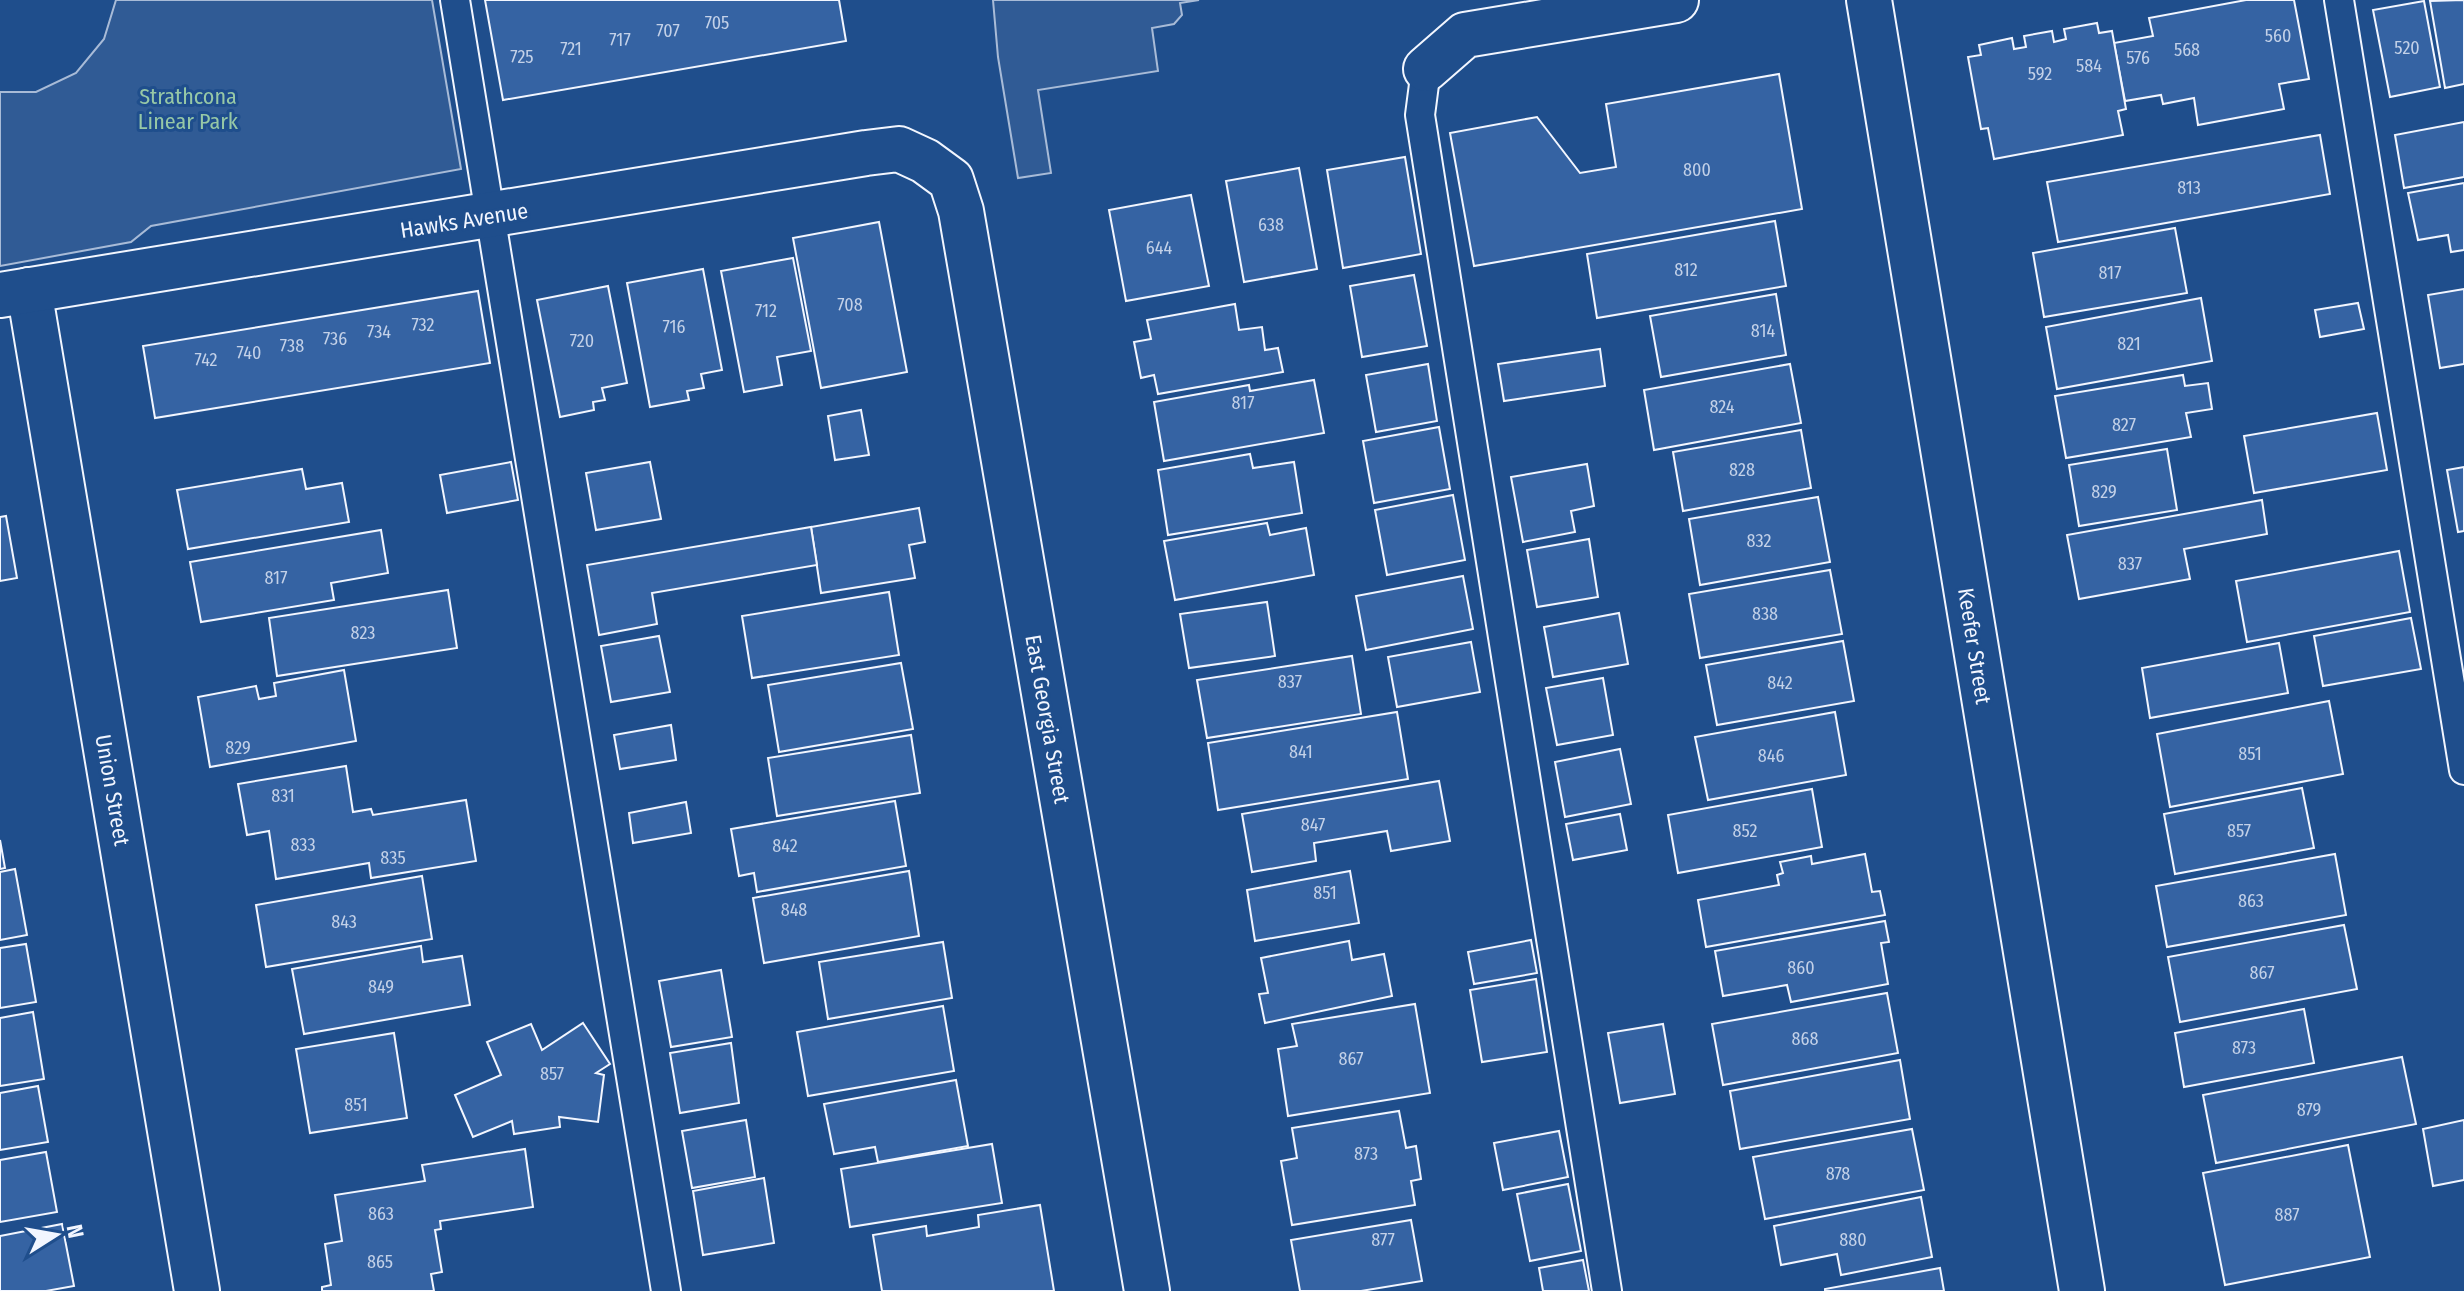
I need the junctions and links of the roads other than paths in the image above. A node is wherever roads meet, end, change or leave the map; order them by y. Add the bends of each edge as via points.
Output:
1 (455, 0) edge
2 (1676, 0) edge
3 (1869, 0) edge
4 (2339, 0) edge
5 (1426, 69) joint
6 (925, 161) joint
7 (492, 216) junction
8 (14, 292) edge
9 (2464, 770) edge
10 (197, 1291) edge
11 (666, 1291) edge
12 (1147, 1291) edge
13 (1607, 1291) edge
14 (2082, 1291) edge

1 - 7 lane
2 - 5 street via 1465,35
3 - 14 street, Keefer Street
4 - 9 lane
5 - 13 lane via 1420,115
6 - 7 street, Hawks Avenue via 899,149 866,153
6 - 12 street, East Georgia Street via 951,180 961,211
7 - 8 street, Hawks Avenue
7 - 11 lane
8 - 10 street, Union Street

